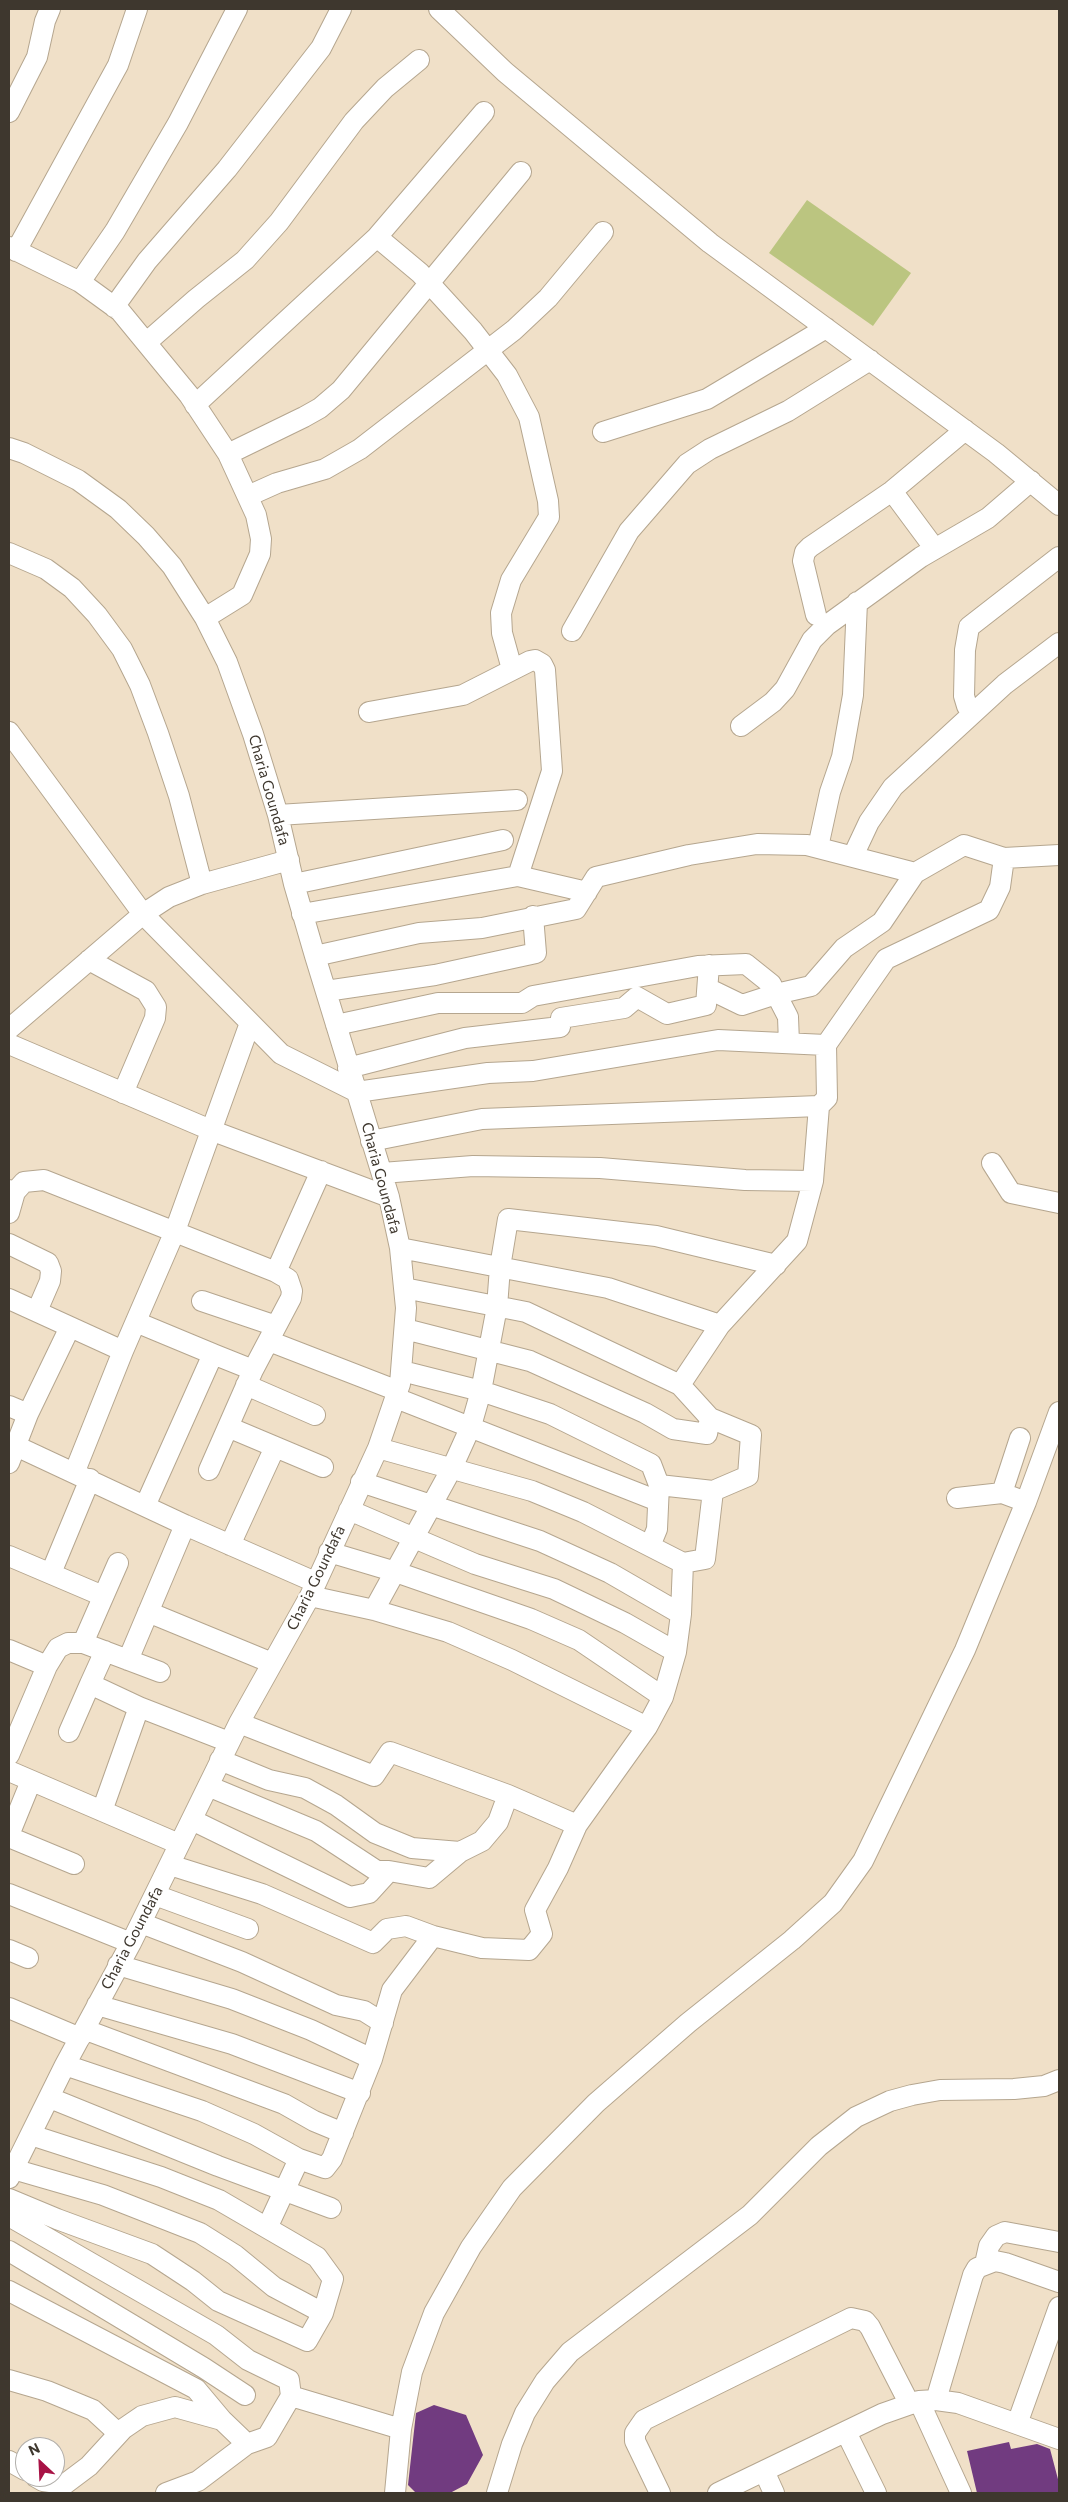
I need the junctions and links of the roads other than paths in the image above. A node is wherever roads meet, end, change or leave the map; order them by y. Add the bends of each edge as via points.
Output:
1 (50, 9) edge
2 (137, 9) edge
3 (237, 9) edge
4 (342, 9) edge
5 (439, 9) edge
6 (419, 60) dead end
7 (9, 112) edge
8 (484, 112) dead end
9 (522, 172) dead end
10 (603, 232) dead end
11 (377, 237) junction
12 (12, 249) edge
13 (80, 282) junction
14 (429, 283) junction
15 (114, 307) junction
16 (826, 328) junction
17 (147, 342) junction
18 (488, 350) junction
19 (870, 360) junction
20 (196, 405) junction
21 (965, 430) junction
22 (603, 432) dead end
23 (9, 448) edge
24 (228, 454) junction
25 (1031, 481) junction
26 (892, 491) junction
27 (248, 496) junction
28 (1059, 505) edge
29 (934, 550) junction
30 (9, 553) edge
31 (1059, 557) edge
32 (857, 602) junction
33 (816, 615) dead end
34 (205, 618) junction
35 (572, 631) dead end
36 (1059, 642) edge
37 (512, 670) junction
38 (369, 712) dead end
39 (972, 713) junction
40 (741, 726) dead end
41 (9, 732) edge
42 (517, 800) dead end
43 (278, 815) junction
44 (503, 840) dead end
45 (818, 847) junction
46 (1059, 855) edge
47 (853, 856) junction
48 (1004, 858) junction
49 (288, 860) junction
50 (915, 873) junction
51 (518, 876) junction
52 (202, 884) junction
53 (294, 884) junction
54 (587, 892) junction
55 (143, 914) junction
56 (302, 914) junction
57 (533, 916) junction
58 (314, 956) junction
59 (89, 960) junction
60 (709, 965) junction
61 (709, 988) junction
62 (326, 991) junction
63 (776, 994) junction
64 (250, 1023) junction
65 (336, 1025) junction
66 (9, 1029) edge
67 (789, 1043) junction
68 (9, 1044) edge
69 (826, 1045) junction
70 (348, 1068) junction
71 (357, 1092) junction
72 (123, 1093) junction
73 (819, 1106) junction
74 (213, 1131) junction
75 (371, 1141) junction
76 (992, 1163) dead end
77 (321, 1171) junction
78 (382, 1173) junction
79 (812, 1181) junction
80 (12, 1191) edge
81 (389, 1197) junction
82 (1059, 1203) edge
83 (9, 1213) edge
84 (175, 1232) junction
85 (9, 1244) edge
86 (400, 1248) junction
87 (776, 1264) junction
88 (500, 1267) junction
89 (276, 1272) junction
90 (404, 1288) junction
91 (9, 1300) edge
92 (202, 1301) dead end
93 (497, 1307) junction
94 (38, 1311) junction
95 (136, 1322) junction
96 (720, 1325) junction
97 (70, 1327) junction
98 (405, 1329) junction
99 (273, 1334) junction
100 (123, 1350) junction
101 (489, 1350) junction
102 (213, 1354) junction
103 (402, 1371) junction
104 (249, 1377) junction
105 (680, 1384) junction
106 (482, 1391) junction
107 (397, 1394) junction
108 (9, 1406) edge
109 (1059, 1412) edge
110 (28, 1414) junction
111 (315, 1414) dead end
112 (710, 1418) junction
113 (471, 1426) junction
114 (228, 1427) junction
115 (1020, 1438) dead end
116 (275, 1447) junction
117 (378, 1448) junction
118 (12, 1454) edge
119 (323, 1467) dead end
120 (452, 1468) junction
121 (209, 1470) dead end
122 (83, 1475) junction
123 (361, 1482) junction
124 (713, 1491) junction
125 (659, 1493) junction
126 (1002, 1493) junction
127 (957, 1498) dead end
128 (1026, 1502) junction
129 (146, 1506) junction
130 (432, 1506) junction
131 (349, 1510) junction
132 (185, 1525) junction
133 (413, 1538) junction
134 (230, 1545) junction
135 (650, 1546) junction
136 (329, 1552) junction
137 (9, 1556) edge
138 (118, 1563) dead end
139 (683, 1563) junction
140 (396, 1572) junction
141 (51, 1573) junction
142 (312, 1589) junction
143 (103, 1596) junction
144 (374, 1610) junction
145 (148, 1612) junction
146 (681, 1614) junction
147 (83, 1643) junction
148 (9, 1650) edge
149 (105, 1651) junction
150 (676, 1652) junction
151 (128, 1660) junction
152 (272, 1663) junction
153 (48, 1666) junction
154 (160, 1672) dead end
155 (90, 1684) junction
156 (663, 1697) junction
157 (139, 1707) junction
158 (239, 1723) junction
159 (646, 1727) junction
160 (69, 1732) dead end
161 (224, 1751) junction
162 (9, 1755) edge
163 (9, 1771) edge
164 (31, 1781) junction
165 (208, 1786) junction
166 (508, 1794) junction
167 (102, 1811) junction
168 (192, 1820) junction
169 (577, 1825) junction
170 (9, 1836) edge
171 (179, 1844) junction
172 (460, 1852) junction
173 (74, 1864) dead end
174 (170, 1865) junction
175 (389, 1871) junction
176 (9, 1894) edge
177 (155, 1895) junction
178 (141, 1923) junction
179 (248, 1929) dead end
180 (433, 1936) junction
181 (131, 1943) junction
182 (9, 1950) edge
183 (28, 1958) dead end
184 (118, 1965) junction
185 (97, 2005) junction
186 (10, 2011) edge
187 (383, 2023) junction
188 (83, 2034) junction
189 (372, 2059) junction
190 (65, 2065) junction
191 (1059, 2080) edge
192 (360, 2093) junction
193 (50, 2098) junction
194 (343, 2133) junction
195 (31, 2136) junction
196 (299, 2159) junction
197 (12, 2167) edge
198 (284, 2191) junction
199 (9, 2199) edge
200 (331, 2208) dead end
201 (9, 2216) edge
202 (267, 2228) junction
203 (1059, 2242) edge
204 (9, 2250) edge
205 (985, 2264) junction
206 (1059, 2282) edge
207 (9, 2291) edge
208 (1059, 2307) edge
209 (323, 2313) junction
210 (9, 2380) edge
211 (245, 2395) dead end
212 (291, 2396) junction
213 (921, 2402) junction
214 (222, 2420) junction
215 (1017, 2424) junction
216 (401, 2429) junction
217 (846, 2432) junction
218 (118, 2433) junction
219 (1059, 2439) edge
220 (247, 2444) junction
221 (764, 2471) junction
222 (65, 2484) edge
223 (166, 2493) edge
224 (396, 2493) edge
225 (497, 2493) edge
226 (660, 2493) edge
227 (718, 2493) edge
228 (774, 2493) edge
229 (876, 2493) edge
230 (961, 2493) edge

1 - 7 street via 36,57
2 - 12 street via 118,64
3 - 13 street via 178,123 115,231
4 - 15 street via 321,48 227,169 147,261
5 - 16 street via 505,72 616,167 710,243
6 - 17 street via 385,88 354,122 251,255
8 - 11 street
9 - 14 street
10 - 18 street via 548,298
11 - 14 street
11 - 20 street
12 - 13 street
13 - 15 street
14 - 18 street
14 - 24 street via 374,348 352,380 330,399 304,417
15 - 17 street
16 - 19 street
16 - 22 street via 707,399
17 - 20 street
18 - 27 street via 347,458 313,474 278,483
18 - 37 street via 519,395 529,417 549,509 549,517 511,580 501,613 502,633
19 - 21 street
19 - 35 street via 788,411 710,449 687,464 629,532
20 - 24 street
21 - 25 street
21 - 26 street
23 - 34 street, Charia Goundafa via 78,480 118,509 172,566
24 - 27 street
25 - 28 street
25 - 29 street via 988,518
26 - 29 street
26 - 33 street via 805,552 803,561
27 - 34 street via 261,539 257,562 242,595
29 - 32 street
30 - 52 street via 46,569 72,588 122,649 158,733 179,796
31 - 39 street via 969,627 964,696
32 - 40 street via 812,640 785,689 773,702
32 - 45 street via 853,695 842,757 830,792
34 - 43 street, Charia Goundafa via 227,662
36 - 39 street
37 - 38 street via 463,695
37 - 51 street via 535,660 545,670 552,771
39 - 47 street via 893,787 869,822
41 - 55 street
42 - 43 street
43 - 49 street, Charia Goundafa
44 - 53 street
45 - 47 street
45 - 54 street via 757,844 688,855 596,877
46 - 48 street
47 - 50 street
48 - 50 street via 964,845
48 - 69 street via 1000,886 989,910 886,959
49 - 52 street
49 - 53 street, Charia Goundafa
50 - 63 street via 882,922 844,948 811,986
51 - 54 street
51 - 56 street
52 - 55 street via 169,897
53 - 56 street, Charia Goundafa
54 - 57 street via 576,909
55 - 59 street
55 - 64 street
56 - 58 street, Charia Goundafa
57 - 58 street via 482,928 419,933
57 - 62 street via 536,953 435,975
58 - 62 street, Charia Goundafa
59 - 66 street
59 - 72 street via 146,990 156,1006 155,1018
60 - 61 street
60 - 63 street via 746,964 771,984
60 - 65 street via 532,996 522,1003 438,1003
61 - 63 street via 742,1005
61 - 70 street via 706,1005 666,1014 637,997 624,1008 562,1018 560,1027 465,1038
62 - 65 street, Charia Goundafa
63 - 67 street via 788,1017
64 - 71 street via 281,1054
64 - 74 street
65 - 70 street, Charia Goundafa
67 - 69 street
67 - 71 street via 718,1040 533,1071 488,1073
68 - 72 street
69 - 73 street via 827,1098
70 - 71 street, Charia Goundafa
71 - 75 street, Charia Goundafa
72 - 74 street
73 - 75 street via 482,1119
73 - 79 street
74 - 77 street
74 - 84 street
75 - 78 street, Charia Goundafa
76 - 82 street via 1011,1193
77 - 81 street
77 - 89 street
78 - 79 street via 473,1166
78 - 81 street, Charia Goundafa
79 - 87 street via 797,1242
80 - 83 street
80 - 84 street via 24,1182 44,1180
81 - 86 street, Charia Goundafa
84 - 89 street
84 - 95 street
85 - 94 street via 48,1263 50,1281
86 - 88 street
86 - 90 street, Charia Goundafa
87 - 88 street via 656,1236 508,1219
87 - 96 street
88 - 93 street
88 - 96 street via 608,1288
89 - 99 street via 288,1279 292,1291
90 - 93 street
90 - 98 street, Charia Goundafa
91 - 94 street
92 - 99 street
93 - 101 street
93 - 105 street via 526,1312
94 - 97 street
95 - 100 street
95 - 102 street
96 - 105 street
97 - 100 street
97 - 110 street
98 - 101 street
98 - 103 street, Charia Goundafa
99 - 104 street
99 - 107 street
100 - 122 street
101 - 106 street
101 - 112 street via 530,1361 673,1429 707,1434
102 - 104 street
102 - 129 street
103 - 106 street
103 - 107 street, Charia Goundafa
104 - 111 street
104 - 114 street
105 - 112 street
106 - 113 street
106 - 125 street via 550,1414 651,1464
107 - 113 street
107 - 117 street, Charia Goundafa
108 - 110 street
109 - 128 street
110 - 118 street
112 - 124 street via 751,1435 748,1476
113 - 120 street
113 - 125 street
114 - 116 street
114 - 121 street
115 - 126 street
116 - 119 street
116 - 134 street
117 - 120 street
117 - 123 street, Charia Goundafa
118 - 122 street
120 - 130 street
120 - 135 street via 532,1491 583,1512
122 - 129 street
122 - 141 street
123 - 130 street
123 - 131 street, Charia Goundafa
124 - 125 street
124 - 139 street via 705,1559
125 - 135 street via 657,1529
126 - 127 street
126 - 128 street
128 - 216 street via 965,1650 863,1861 833,1902 596,2103 512,2188 471,2247 434,2313 412,2372
129 - 132 street
130 - 133 street
130 - 146 street via 540,1540 610,1573
131 - 133 street
131 - 136 street, Charia Goundafa
132 - 134 street
132 - 145 street
133 - 140 street
133 - 150 street via 475,1564 554,1589
134 - 142 street
135 - 139 street
136 - 140 street
136 - 142 street, Charia Goundafa
137 - 141 street
138 - 143 street
139 - 146 street
140 - 144 street
140 - 156 street via 531,1619 579,1640
141 - 143 street
142 - 144 street
142 - 152 street, Charia Goundafa
143 - 147 street
144 - 159 street via 448,1632
145 - 151 street
145 - 152 street
146 - 150 street
147 - 149 street
147 - 153 street via 68,1643 58,1648
148 - 153 street
149 - 151 street
149 - 155 street
150 - 156 street
151 - 154 street
152 - 158 street, Charia Goundafa
153 - 162 street
155 - 157 street
155 - 160 street
156 - 159 street
157 - 161 street
157 - 167 street
158 - 161 street, Charia Goundafa
158 - 166 street via 374,1776 390,1752
159 - 169 street
161 - 165 street, Charia Goundafa
161 - 172 street via 269,1780 305,1788 375,1833 412,1848
163 - 164 street
164 - 167 street
164 - 170 street
165 - 168 street, Charia Goundafa
165 - 175 street via 316,1831 376,1871
166 - 169 street
166 - 172 street via 498,1822 482,1841
167 - 171 street
168 - 171 street, Charia Goundafa
168 - 175 street via 350,1897 369,1893
169 - 180 street via 535,1910 542,1934 529,1950 482,1948
170 - 173 street
171 - 174 street, Charia Goundafa
172 - 175 street via 429,1878
174 - 177 street, Charia Goundafa
174 - 180 street via 262,1894 374,1943 387,1929 406,1926
176 - 181 street
177 - 178 street, Charia Goundafa
177 - 179 street
178 - 181 street, Charia Goundafa
178 - 187 street via 242,1962 336,2005 364,2011
180 - 187 street via 392,1990
181 - 184 street, Charia Goundafa
182 - 183 street
184 - 185 street, Charia Goundafa
184 - 189 street via 232,2000 312,2030
185 - 188 street, Charia Goundafa
185 - 192 street via 232,2044
186 - 188 street
187 - 189 street
188 - 190 street, Charia Goundafa
188 - 194 street via 284,2104
189 - 192 street
190 - 193 street, Charia Goundafa
190 - 196 street via 202,2111
191 - 225 street via 1044,2086 940,2090 912,2095 856,2117 818,2146 750,2215 570,2352 544,2381 525,2413
192 - 194 street
193 - 195 street, Charia Goundafa
193 - 198 street
194 - 196 street via 325,2168
195 - 197 street, Charia Goundafa
195 - 202 street via 219,2200
196 - 198 street
197 - 209 street via 103,2195 200,2233 235,2255 274,2287
198 - 200 street
198 - 202 street
199 - 209 street via 152,2254 218,2301 307,2341
201 - 212 street via 216,2335 248,2360 289,2380
202 - 209 street via 317,2257 333,2279
203 - 205 street via 1005,2232 996,2236 989,2246
204 - 211 street
205 - 206 street via 1005,2263
205 - 213 street via 973,2275
207 - 214 street via 196,2389
208 - 215 street
210 - 218 street via 93,2410
212 - 216 street
212 - 220 street via 267,2437
213 - 215 street via 958,2403
213 - 217 street
213 - 226 street via 870,2327 865,2321 851,2318 644,2420 635,2433 635,2442
213 - 230 street
214 - 218 street via 175,2407 142,2416
214 - 220 street
215 - 219 street
216 - 224 street
217 - 221 street
217 - 229 street
218 - 222 street via 88,2466
220 - 223 street via 198,2482
221 - 227 street
221 - 228 street

